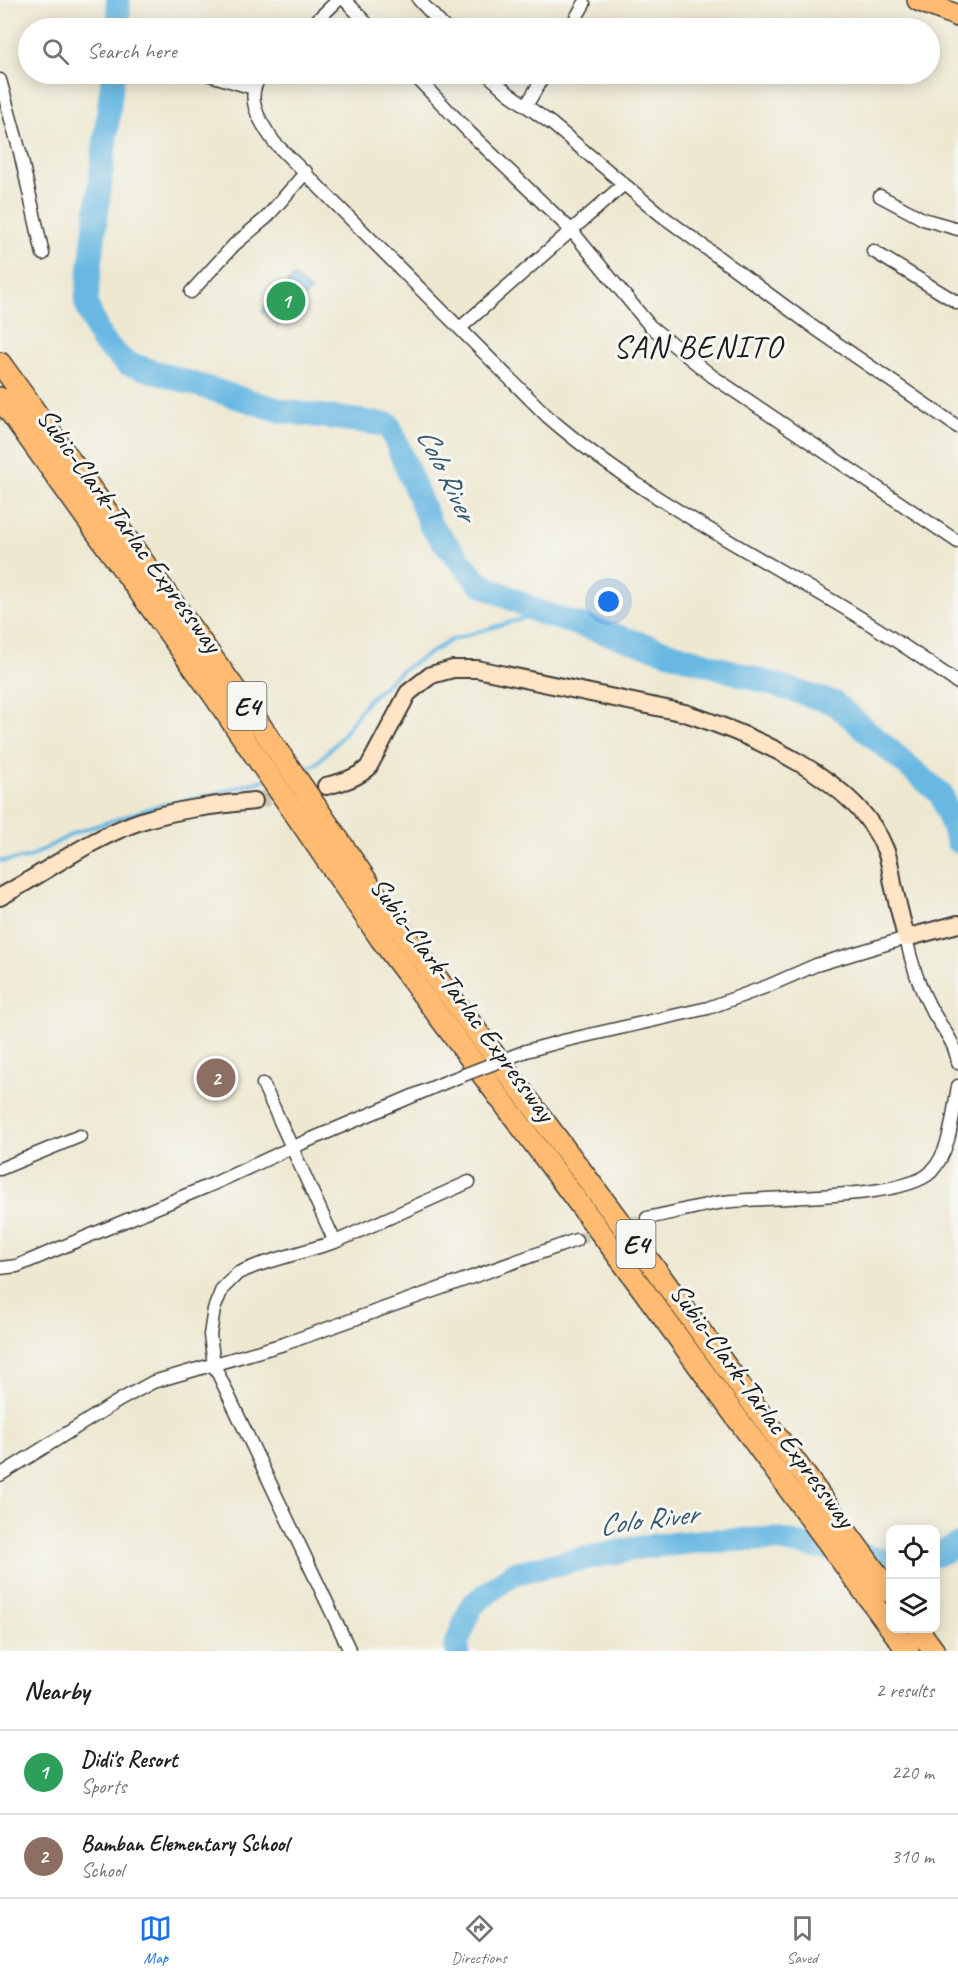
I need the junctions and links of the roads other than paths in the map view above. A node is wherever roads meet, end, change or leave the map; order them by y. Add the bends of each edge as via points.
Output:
1 (338, 0) edge
2 (345, 0) edge
3 (419, 0) edge
4 (918, 0) edge
5 (584, 4) dead end
6 (958, 16) edge
7 (319, 18) edge
8 (362, 18) edge
9 (436, 18) edge
10 (576, 18) edge
11 (0, 80) edge
12 (240, 84) edge
13 (256, 84) edge
14 (422, 84) edge
15 (498, 84) edge
16 (539, 84) edge
17 (253, 88) junction
18 (526, 106) junction
19 (306, 172) junction
20 (623, 185) junction
21 (880, 196) dead end
22 (958, 229) edge
23 (572, 231) junction
24 (873, 251) dead end
25 (43, 254) dead end
26 (191, 292) dead end
27 (958, 303) edge
28 (460, 328) junction
29 (0, 363) edge
30 (0, 398) edge
31 (958, 427) edge
32 (958, 542) edge
33 (958, 683) edge
34 (326, 786) dead end
35 (254, 801) tunnel mouth
36 (0, 897) edge
37 (958, 924) edge
38 (906, 938) junction
39 (958, 1064) edge
40 (263, 1084) dead end
41 (958, 1086) edge
42 (80, 1136) dead end
43 (293, 1147) junction
44 (0, 1169) edge
45 (469, 1182) dead end
46 (647, 1218) tunnel mouth
47 (576, 1240) tunnel mouth
48 (335, 1242) junction
49 (0, 1268) edge
50 (214, 1365) junction
51 (0, 1475) edge
52 (886, 1585) edge
53 (886, 1621) edge
54 (895, 1633) edge
55 (920, 1633) edge
56 (350, 1651) edge
57 (908, 1651) edge
58 (934, 1651) edge

1 - 7 street
2 - 8 street
3 - 9 street
4 - 6 highway
5 - 10 street
11 - 25 street
12 - 17 street
13 - 17 street
14 - 23 street
15 - 18 street
16 - 18 street
17 - 19 street via 261,124 273,142
18 - 20 street
19 - 26 street
19 - 28 street
20 - 23 street
20 - 31 street via 816,329
21 - 22 street via 923,219
23 - 28 street
23 - 32 street via 644,318 679,351
24 - 27 street
28 - 33 street via 547,416 622,474 903,644
29 - 52 highway, Subic-Clark-Tarlac Expressway / E4 via 247,706 396,924
30 - 53 highway, Subic-Clark-Tarlac Expressway / E4 via 213,694 381,939
34 - 38 street via 348,781 368,768 408,693 431,675 453,669 477,669 685,713 791,759 826,780 861,809 886,850
35 - 36 street via 175,811 139,822 103,838
37 - 38 street
38 - 39 street via 920,987 952,1042
38 - 43 street, bridge via 816,965 708,1008 526,1051
40 - 43 street
41 - 46 street via 940,1158 930,1173 915,1181 888,1189 830,1196 723,1202
42 - 44 street
43 - 48 street
43 - 49 street via 17,1266
45 - 48 street
47 - 50 street via 345,1323
48 - 50 street via 258,1265 238,1274 222,1289 210,1335
50 - 51 street via 153,1382
50 - 56 street
54 - 57 highway, Subic-Clark-Tarlac Expressway / E4
55 - 58 highway

